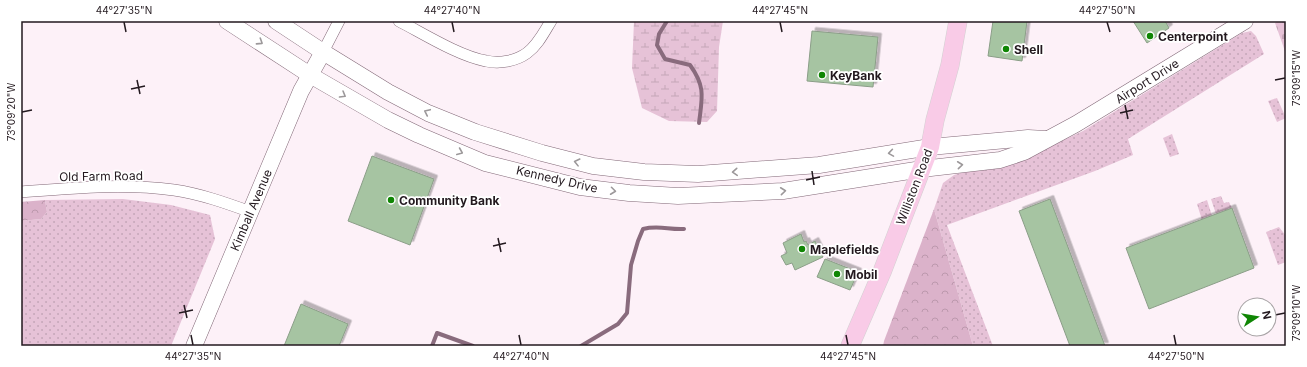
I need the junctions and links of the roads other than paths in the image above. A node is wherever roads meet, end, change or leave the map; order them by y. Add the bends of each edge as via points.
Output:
1 (227, 21) edge
2 (276, 21) edge
3 (339, 21) edge
4 (399, 21) edge
5 (551, 21) edge
6 (958, 21) edge
7 (1245, 21) edge
8 (322, 52) junction
9 (310, 75) junction
10 (1047, 139) junction
11 (930, 147) junction
12 (922, 169) junction
13 (764, 170) junction
14 (21, 192) edge
15 (744, 193) junction
16 (251, 212) junction
17 (194, 346) edge
18 (850, 346) edge

1 -> 9 main road, Kennedy Drive
2 - 8 main road, Kennedy Drive
3 - 8 street
4 - 5 street via 464,54 486,62 497,62 518,58 527,53
6 - 11 main road, Williston Road
7 - 10 main road, Airport Drive via 1101,110
8 - 9 main road, Kimball Avenue
13 -> 8 main road, Kennedy Drive via 698,174 650,172 593,166 542,153 475,132 428,113
9 -> 15 main road, Kennedy Drive via 388,120 486,162 580,187 629,193 678,196
9 - 16 main road, Kimball Avenue via 291,114
10 - 11 main road via 1028,138
12 -> 10 main road, Airport Drive via 1000,160 1024,152
11 - 12 main road, Williston Road
11 -> 13 main road, Kennedy Drive via 819,165
15 -> 12 main road, Kennedy Drive via 783,191
12 - 18 main road, Williston Road
13 - 15 main road
14 - 16 street, Old Farm Road via 135,187 174,190
16 - 17 main road, Kimball Avenue

